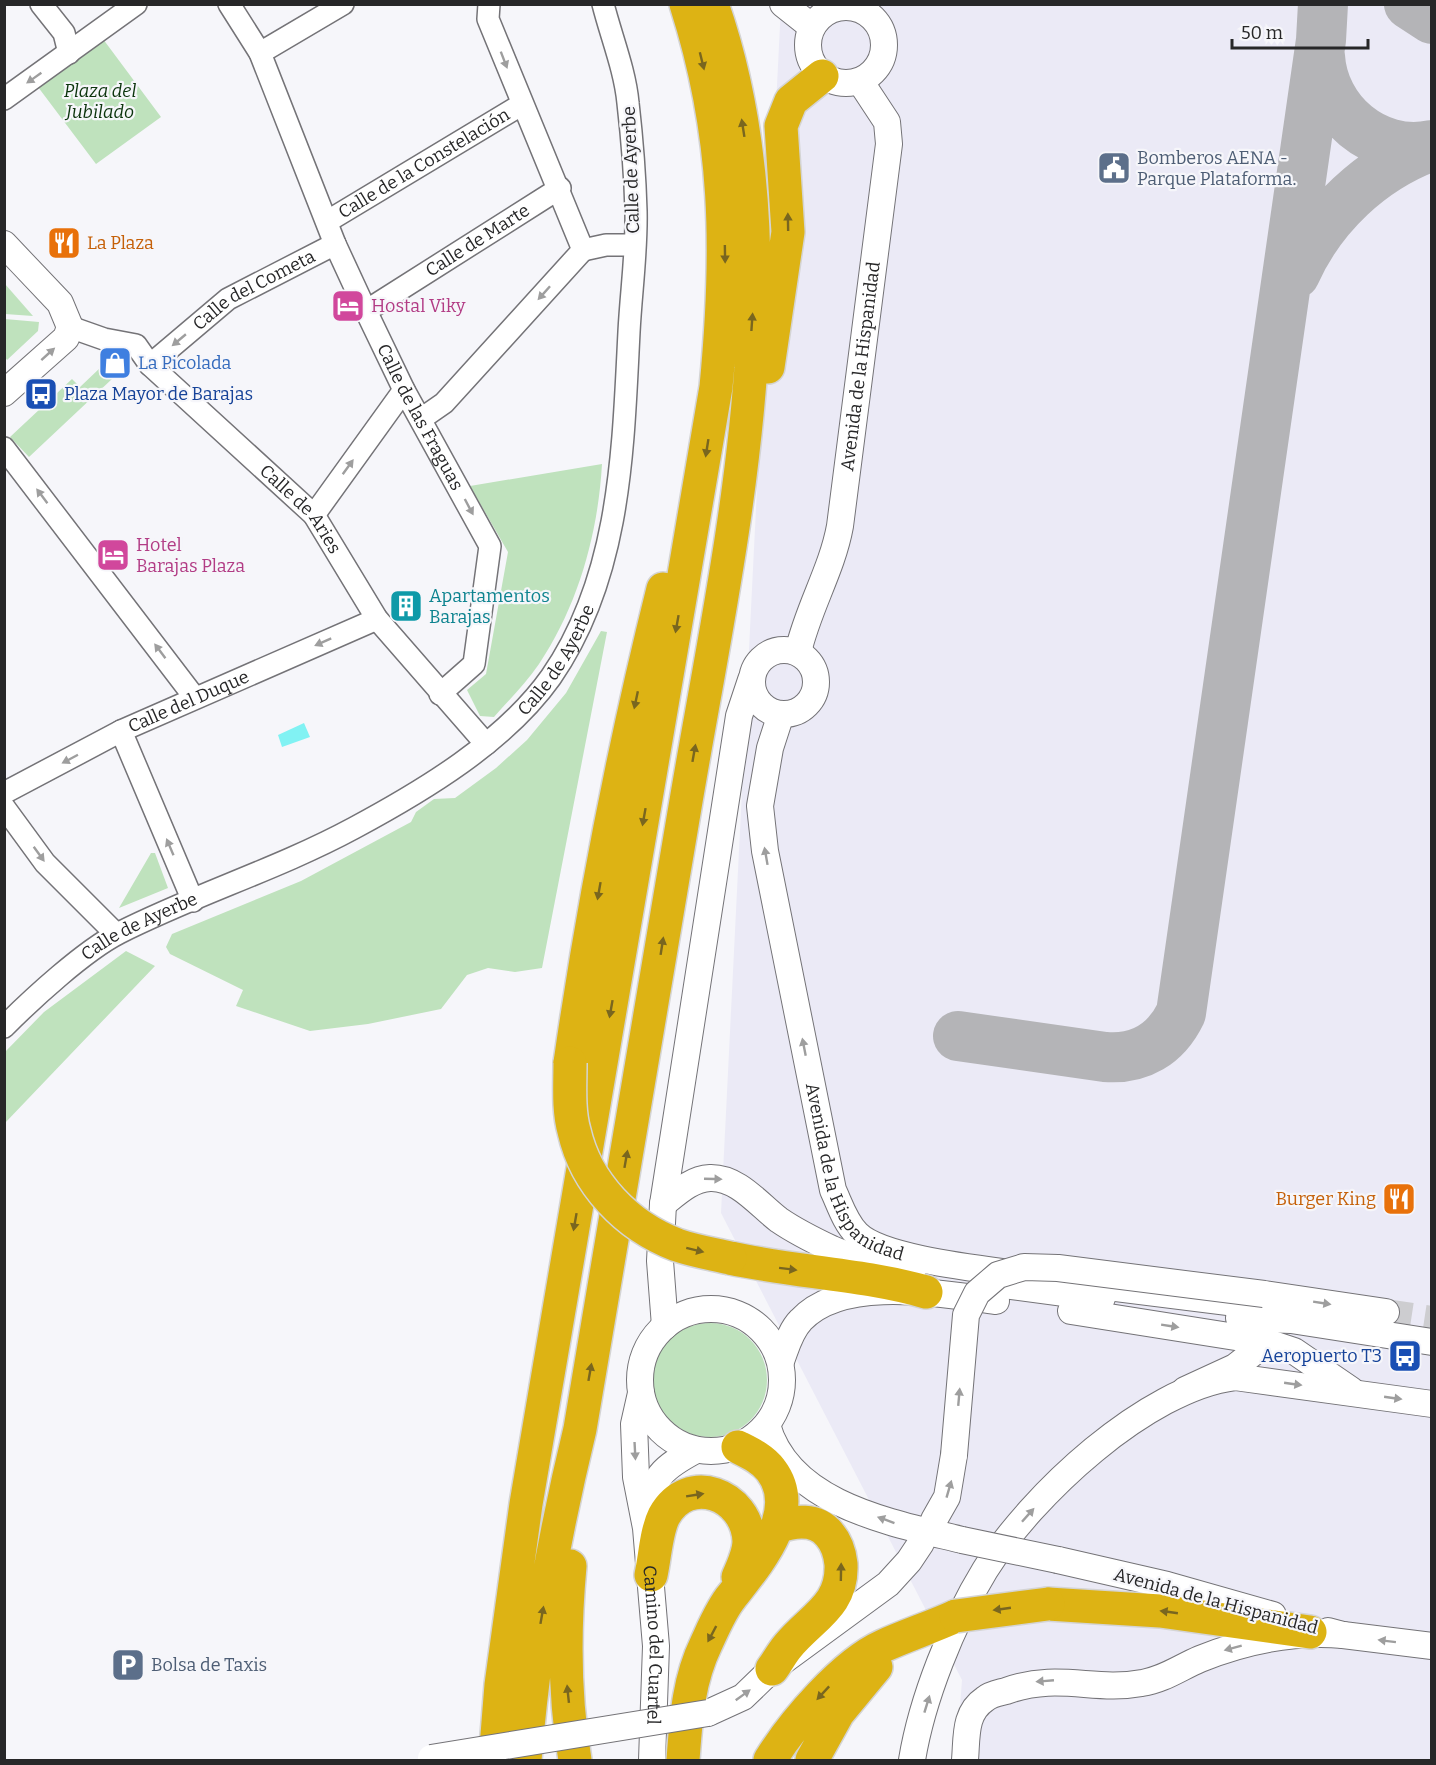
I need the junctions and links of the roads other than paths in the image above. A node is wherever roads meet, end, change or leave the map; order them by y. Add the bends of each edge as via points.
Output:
1 (41, 4) edge
2 (136, 4) edge
3 (230, 4) edge
4 (343, 4) edge
5 (489, 4) edge
6 (603, 4) edge
7 (686, 4) edge
8 (712, 4) edge
9 (783, 4) edge
10 (812, 27) junction
11 (69, 53) junction
12 (260, 53) junction
13 (822, 76) junction
14 (860, 81) junction
15 (4, 99) edge
16 (521, 105) junction
17 (560, 188) junction
18 (328, 221) junction
19 (4, 244) edge
20 (335, 244) junction
21 (633, 245) junction
22 (583, 250) junction
23 (366, 311) junction
24 (70, 327) junction
25 (150, 365) junction
26 (405, 390) junction
27 (4, 393) edge
28 (422, 419) junction
29 (4, 448) edge
30 (701, 484) junction
31 (739, 485) junction
32 (314, 515) junction
33 (377, 619) junction
34 (798, 652) junction
35 (751, 680) junction
36 (441, 694) junction
37 (195, 698) junction
38 (779, 714) junction
39 (121, 731) junction
40 (486, 744) junction
41 (731, 775) junction
42 (4, 793) edge
43 (4, 807) edge
44 (193, 901) junction
45 (116, 934) junction
46 (4, 1027) edge
47 (663, 1204) junction
48 (660, 1261) junction
49 (926, 1292) junction
50 (710, 1308) junction
51 (1386, 1312) tunnel mouth
52 (1253, 1320) junction
53 (665, 1326) junction
54 (1338, 1329) junction
55 (1267, 1342) junction
56 (1431, 1342) edge
57 (781, 1361) junction
58 (1185, 1390) junction
59 (641, 1393) junction
60 (1355, 1393) junction
61 (1431, 1404) edge
62 (767, 1425) junction
63 (580, 1429) junction
64 (738, 1447) junction
65 (696, 1450) junction
66 (934, 1520) dead end
67 (777, 1527) junction
68 (646, 1528) junction
69 (921, 1543) dead end
70 (651, 1575) junction
71 (730, 1598) junction
72 (1311, 1632) junction
73 (1343, 1635) junction
74 (906, 1639) junction
75 (1431, 1646) edge
76 (772, 1669) junction
77 (574, 1758) edge
78 (424, 1759) edge
79 (495, 1761) edge
80 (525, 1761) edge
81 (652, 1761) edge
82 (683, 1761) edge
83 (771, 1761) edge
84 (812, 1761) edge
85 (912, 1761) edge
86 (965, 1761) edge

1 - 11 street via 64,33
2 - 11 street
3 - 12 street, Calle de las Fraguas
4 - 12 street
5 -> 16 street via 488,19
6 - 21 street, Calle de Ayerbe via 628,99 636,213
7 -> 30 highway via 716,130 724,229 723,319
31 -> 8 highway via 754,290 754,231 743,128
9 - 10 street
10 - 13 street via 808,53
10 - 14 street via 823,14 837,8 865,12 875,20 881,31 883,55 874,70
11 -> 15 street
12 - 18 street, Calle de las Fraguas
13 - 14 street via 834,82
31 -> 13 highway via 758,425 788,232 781,126 791,101
14 - 34 street, Avenida de la Hispanidad via 887,122 889,144 840,526 834,554 805,621
16 - 17 street
16 - 18 street, Calle de la Constelación
17 - 22 street
17 - 23 street, Calle de Marte
18 - 20 street, Calle de las Fraguas
19 - 24 street via 60,303
20 - 23 street, Calle de las Fraguas
20 -> 25 street, Calle del Cometa via 228,299
21 - 22 street
21 - 40 street, Calle de Ayerbe via 623,444 616,512 607,548 579,626 552,675
22 -> 28 street via 444,403
23 - 26 street, Calle de las Fraguas
24 - 25 street, Calle de Aries via 136,345
27 -> 24 street via 66,338
25 - 32 street, Calle de Aries
26 - 28 street, Calle de las Fraguas
32 -> 26 street
28 -> 36 street, Calle de las Fraguas via 490,546 474,664
37 -> 29 street
30 -> 49 highway, bridge via 677,532 637,696 570,1063 573,1130 592,1177 611,1202 653,1234 679,1246 767,1266 894,1283
30 -> 79 highway via 526,1504 501,1685
63 -> 31 highway
32 - 33 street, Calle de Aries
33 - 36 street, Calle de Aries
33 -> 37 street, Calle del Duque
34 - 35 street via 786,649 767,654 754,668
34 - 38 street via 813,666 814,696 793,713
35 - 38 street via 758,701
35 - 41 street via 743,699
36 - 40 street, Calle de Aries
37 - 39 street, Calle del Duque
38 - 41 street
52 -> 38 street, Avenida de la Hispanidad via 1246,1309 1228,1302 926,1261 860,1236 848,1223 833,1190 765,851 760,806
39 -> 42 street, Calle del Duque
44 -> 39 street
40 - 44 street, Calle de Ayerbe via 355,827 276,867
41 - 47 street
43 -> 45 street via 45,863
44 - 45 street, Calle de Ayerbe
45 - 46 street, Calle de Ayerbe
47 - 48 street
47 -> 52 street via 696,1180 712,1178 739,1187 781,1221 833,1249 887,1267
48 - 50 street via 682,1294
48 - 53 street
49 -> 55 street
49 - 57 street via 869,1293 829,1301 799,1321
50 - 53 street via 686,1313
50 - 57 street via 733,1312 754,1323 771,1340
66 -> 51 street, bridge via 951,1482 966,1315 977,1293 999,1275 1024,1268 1058,1268
52 - 54 street via 1290,1320
52 - 55 street, Avenida de la Hispanidad
53 - 59 street via 644,1356
54 - 55 street
54 - 56 street
55 - 58 street via 1235,1367
55 - 60 street via 1294,1351
57 - 62 street via 783,1384 778,1406
58 -> 60 street via 1234,1377
85 -> 58 street via 940,1660 985,1570 1024,1519 1068,1473 1128,1423
59 - 65 street via 660,1430
59 -> 68 street, Camino del Cuartel via 634,1424 636,1477
60 -> 61 street
62 - 64 street
73 -> 62 street, Avenida de la Hispanidad, bridge via 1167,1585 900,1525 819,1492 782,1459
77 -> 63 highway via 566,1617
80 -> 63 highway via 532,1673 560,1514
64 - 65 street
64 - 67 highway via 760,1460 777,1480 782,1505
65 - 68 street, Camino del Cuartel via 662,1471 651,1489
67 - 71 highway via 760,1562
76 -> 67 highway via 834,1598 842,1575 841,1558 828,1533 804,1522
68 - 70 street, Camino del Cuartel
69 - 76 street via 888,1584
70 -> 71 highway via 663,1518 671,1506 682,1497 712,1493 737,1508 747,1528 746,1557
70 - 81 street, Camino del Cuartel via 656,1646
71 -> 82 highway via 705,1647 689,1694
72 - 73 street
72 -> 74 highway, bridge via 1160,1611 1048,1604 956,1616
72 -> 86 street via 1232,1647 1142,1683 1053,1680 1028,1683 988,1696 968,1719
75 -> 73 street, Avenida de la Hispanidad
74 -> 83 highway via 882,1646 835,1680 786,1734
74 - 84 highway via 865,1678 838,1713
78 -> 76 street, bridge via 708,1713 743,1697

